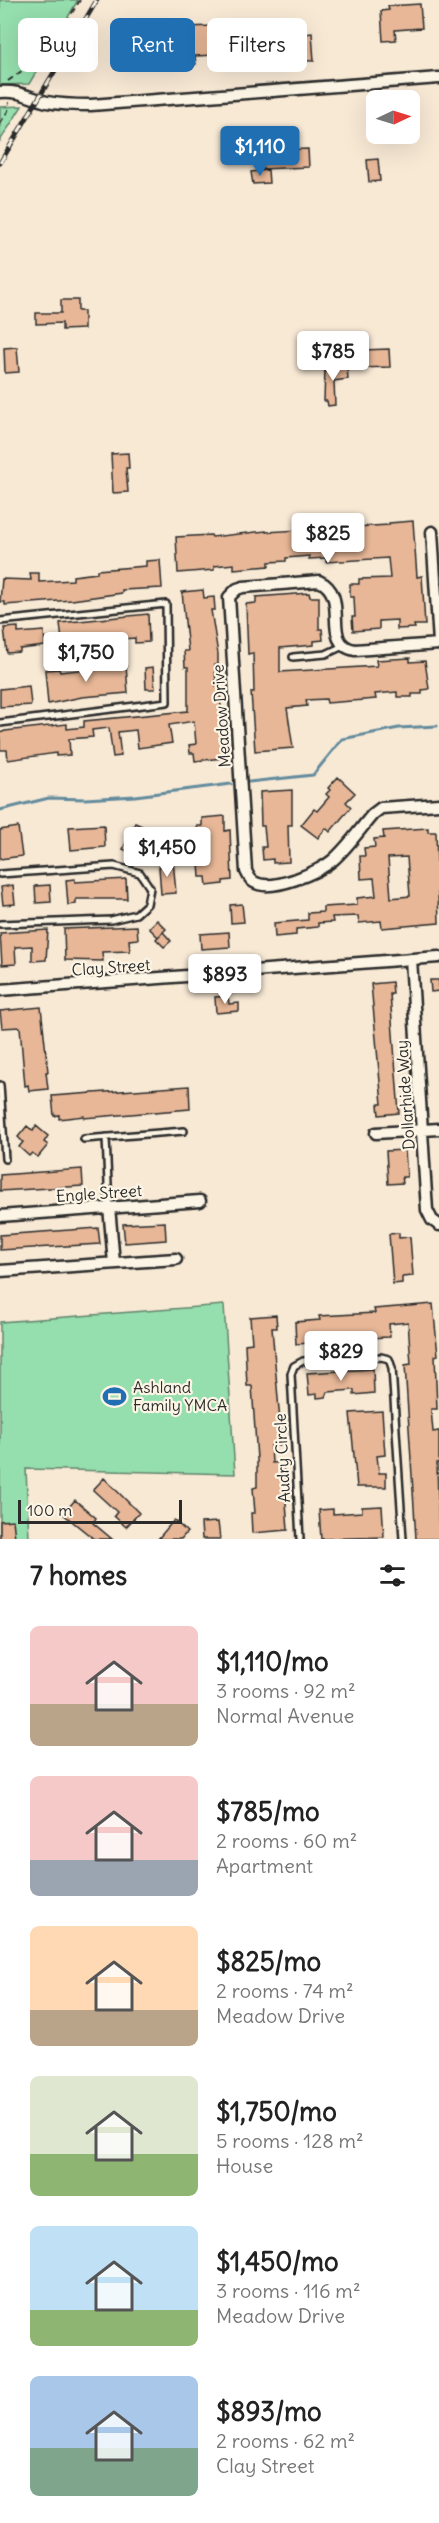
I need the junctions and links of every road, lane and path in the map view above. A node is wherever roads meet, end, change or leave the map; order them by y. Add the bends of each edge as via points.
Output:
1 (80, 0) edge
2 (439, 78) edge
3 (8, 82) dead end
4 (0, 92) edge
5 (9, 102) dead end
6 (0, 123) edge
7 (432, 532) dead end
8 (0, 621) edge
9 (439, 644) edge
10 (343, 646) junction
11 (293, 657) dead end
12 (0, 723) edge
13 (439, 804) edge
14 (0, 874) edge
15 (0, 924) edge
16 (439, 957) edge
17 (411, 959) junction
18 (0, 990) edge
19 (0, 1085) edge
20 (1, 1100) edge
21 (439, 1129) edge
22 (422, 1130) junction
23 (184, 1131) dead end
24 (376, 1133) dead end
25 (106, 1137) junction
26 (84, 1139) dead end
27 (5, 1159) dead end
28 (200, 1202) dead end
29 (110, 1207) junction
30 (0, 1216) edge
31 (439, 1225) edge
32 (176, 1259) dead end
33 (114, 1263) junction
34 (0, 1271) edge
35 (300, 1539) edge
36 (403, 1539) edge

1 - 3 path via 48,52
2 - 4 street via 91,105 58,104 19,92
5 - 6 path
7 - 9 street
8 - 12 lane via 166,604 167,691 167,702
9 - 10 street via 355,651
10 - 11 lane via 326,654
10 - 13 street, Meadow Drive via 337,634 334,595 326,584 319,581 243,587 229,597 246,871 250,878 264,885 302,877 332,861 381,808
14 - 15 lane via 114,866 140,873 150,888 147,904 136,914 111,920
16 - 17 street, Clay Street
17 - 18 street, Clay Street
17 - 22 street, Dollarhide Way
19 - 20 lane
20 - 27 lane
21 - 22 street
22 - 24 street
22 - 31 street, Dollarhide Way via 427,1210
23 - 25 lane
25 - 26 lane
25 - 29 lane
28 - 29 street, Engle Street
29 - 30 street, Engle Street
29 - 33 street
32 - 33 street
33 - 34 street
35 - 36 lane, Audry Circle via 291,1374 294,1366 303,1361 381,1357 389,1359 392,1368

